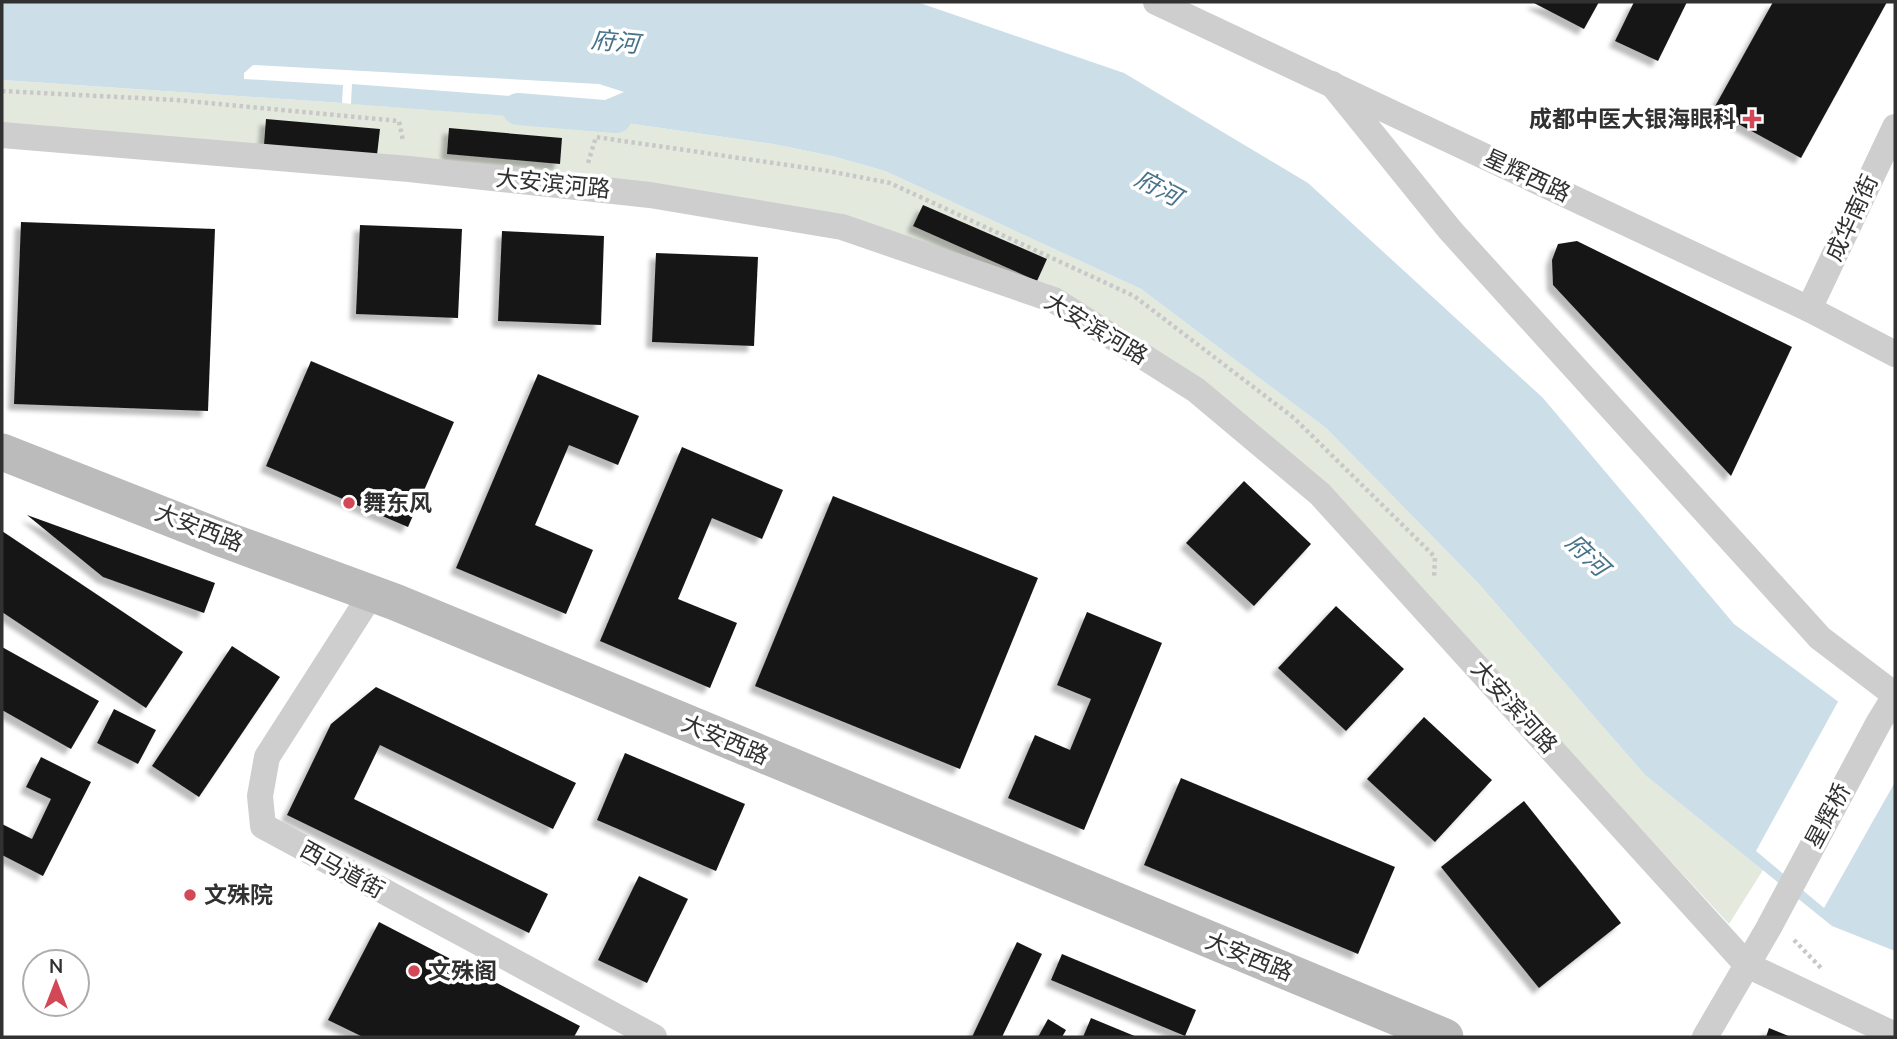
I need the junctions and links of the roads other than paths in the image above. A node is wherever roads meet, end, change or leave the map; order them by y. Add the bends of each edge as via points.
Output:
1 (1156, 2) edge
2 (1332, 84) junction
3 (1895, 127) edge
4 (2, 135) edge
5 (1809, 309) junction
6 (1895, 354) edge
7 (2, 452) edge
8 (372, 593) junction
9 (1895, 695) edge
10 (1747, 965) junction
11 (1895, 1035) edge
12 (654, 1037) edge
13 (1445, 1037) edge
14 (1704, 1037) edge

1 - 2 street, 星辉西路
2 - 5 street, 星辉西路
2 - 9 street via 1450,230 1820,638
3 - 5 street, 成华南街
4 - 10 street, 大安滨河路 via 409,169 650,195 842,227 1054,300 1196,390 1320,494
5 - 6 street, 星辉西路
7 - 8 street, 大安西路
8 - 12 street, 西马道街 via 267,757 260,796 262,826
8 - 13 street, 大安西路
9 - 10 street, 星辉桥
10 - 11 street, 大安滨河路
10 - 14 street, 星辉桥

